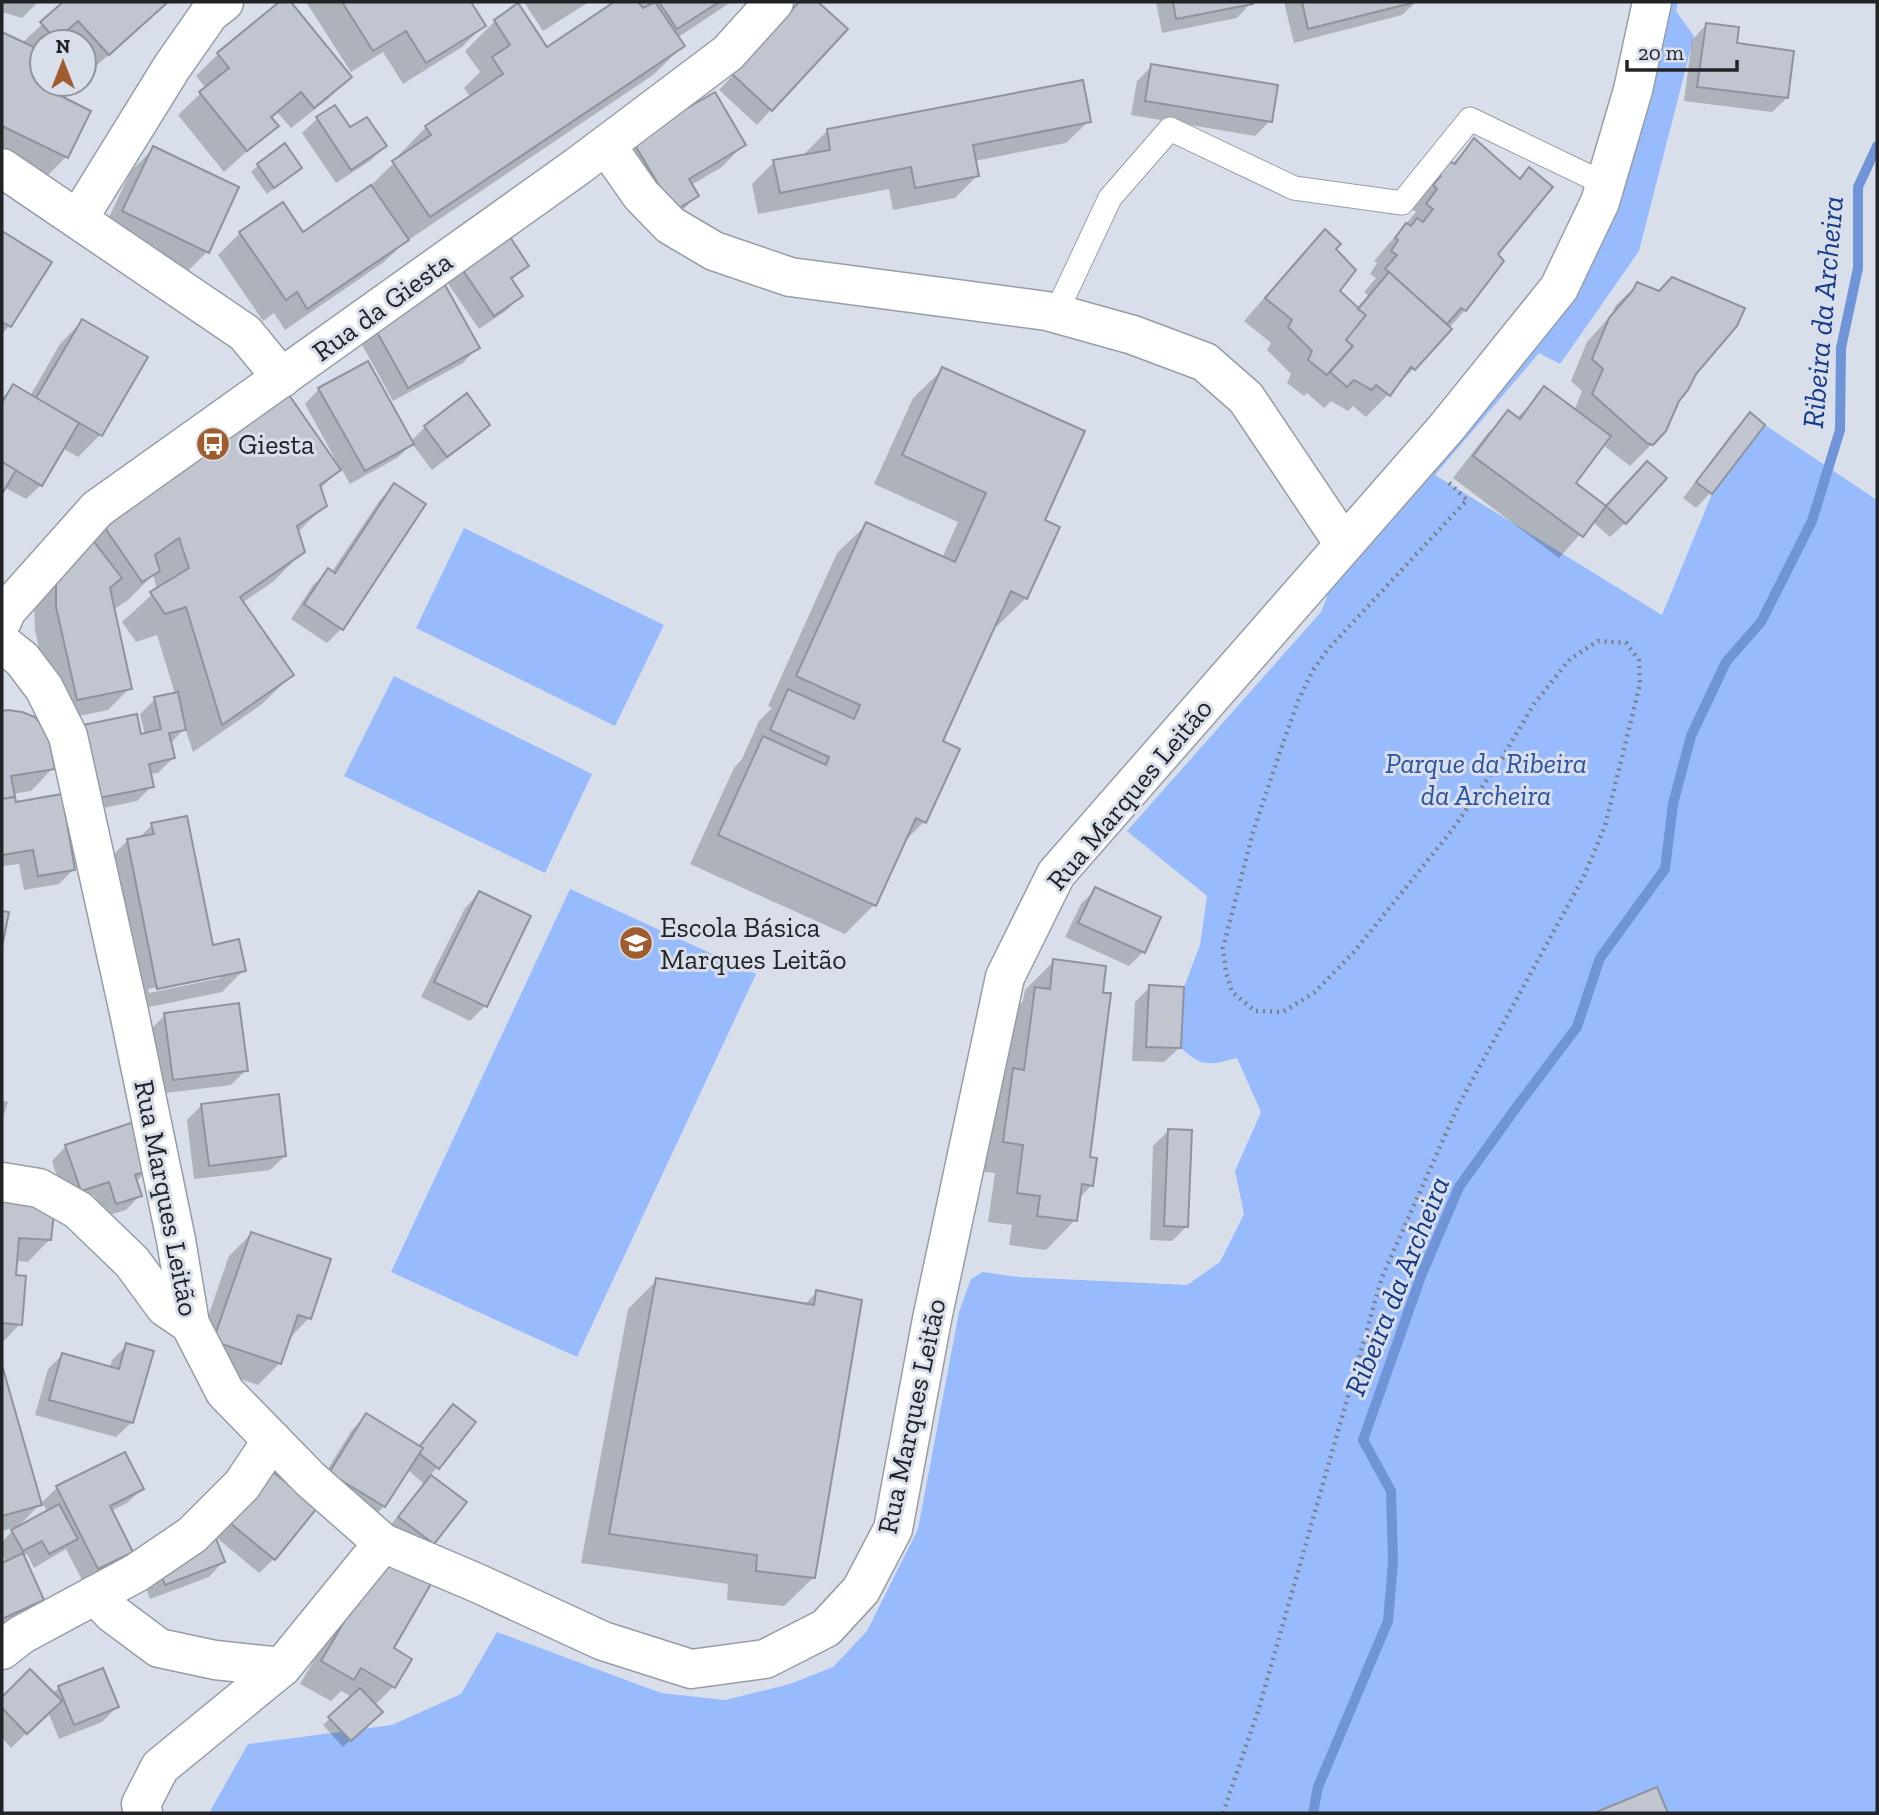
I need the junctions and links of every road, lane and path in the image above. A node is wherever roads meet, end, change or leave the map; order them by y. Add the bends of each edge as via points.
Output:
1 (224, 2) edge
2 (774, 2) edge
3 (1651, 2) edge
4 (606, 145) junction
5 (2, 168) edge
6 (1605, 184) junction
7 (78, 219) junction
8 (1056, 313) junction
9 (282, 379) junction
10 (1441, 476) dead end
11 (1344, 544) junction
12 (2, 621) edge
13 (2, 643) edge
14 (2, 1182) edge
15 (190, 1324) junction
16 (272, 1440) junction
17 (383, 1543) junction
18 (95, 1595) junction
19 (2, 1650) edge
20 (282, 1667) junction
21 (143, 1813) edge
22 (1223, 1813) edge

1 - 7 street via 209,15 172,67
2 - 4 street, Rua da Giesta via 728,53
3 - 6 street, Rua Marques Leitão via 1633,90
4 - 8 street via 641,195 670,225 714,251 790,277
4 - 9 street, Rua da Giesta
5 - 7 street
6 - 8 lane via 1470,119 1402,203 1294,188 1170,129 1110,198
6 - 11 street, Rua Marques Leitão via 1559,288 1447,427
7 - 9 street via 244,333
8 - 11 street via 1205,362 1246,398
9 - 12 street, Rua da Giesta via 97,509
10 - 22 path via 1467,500 1328,649 1298,701 1232,906 1223,948 1232,992 1255,1011 1283,1012 1315,992 1452,830 1534,704 1570,659 1598,641 1626,643 1639,660 1640,684 1605,826 1583,878 1460,1104 1382,1277 1259,1709
11 - 17 street, Rua Marques Leitão via 1056,874 1005,977 932,1319 893,1529 861,1590 826,1628 765,1659 691,1669 603,1641
13 - 15 street, Rua Marques Leitão via 22,659 44,688 68,736
14 - 15 street via 39,1188 78,1210 132,1262 165,1307
15 - 16 street, Rua Marques Leitão via 225,1392
16 - 17 street, Rua Marques Leitão
16 - 18 street via 242,1485 192,1535
17 - 20 street
18 - 19 street
18 - 20 street via 112,1614 159,1648
20 - 21 street via 160,1767 141,1804

